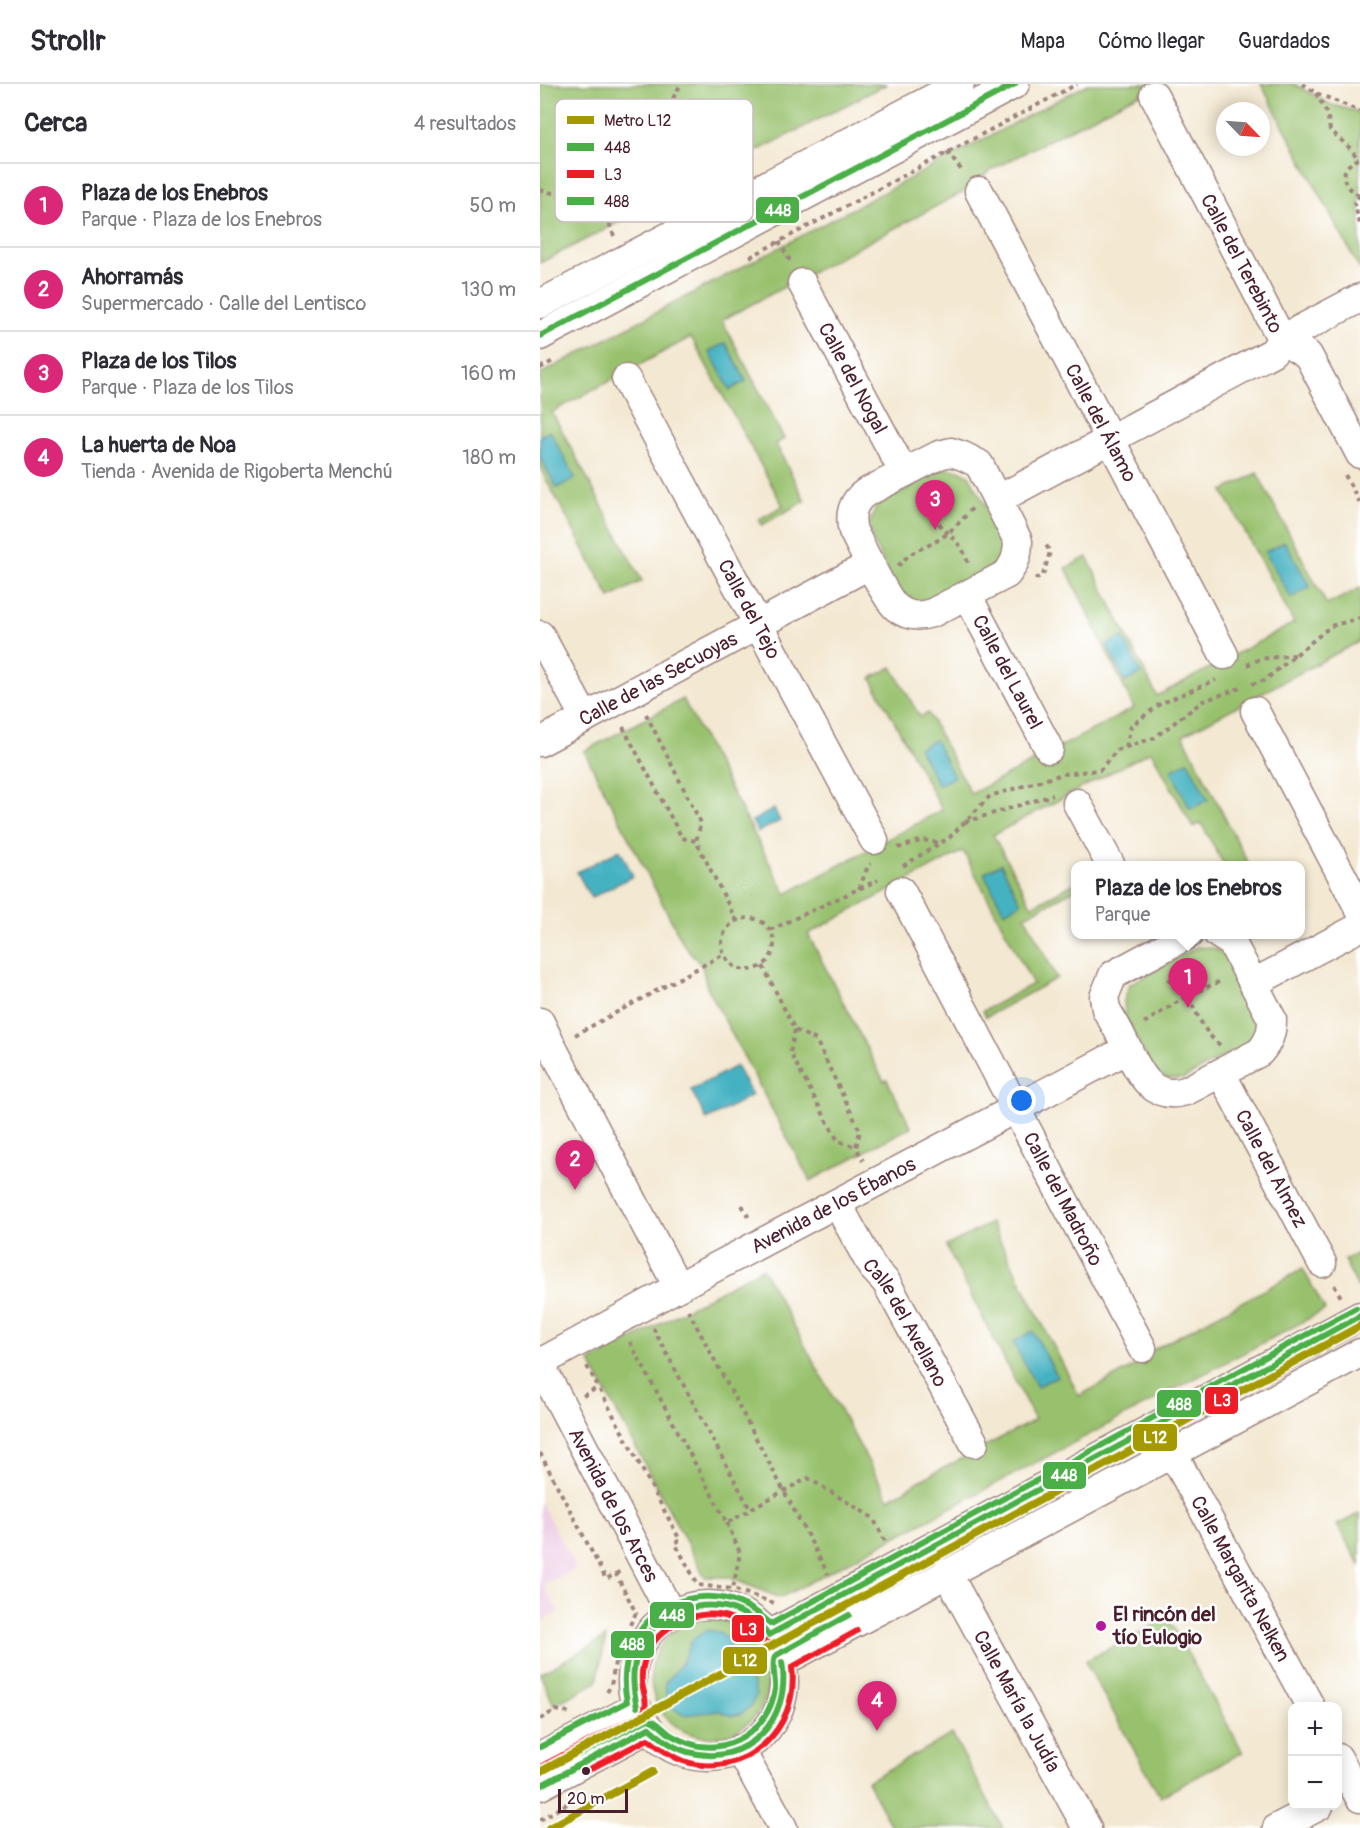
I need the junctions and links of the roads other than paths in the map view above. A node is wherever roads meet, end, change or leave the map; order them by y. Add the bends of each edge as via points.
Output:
1 (960, 84) edge
2 (1015, 84) edge
3 (1154, 95) dead end
4 (979, 191) road end
5 (753, 192) edge
6 (697, 222) edge
7 (802, 283) road end
8 (1360, 298) edge
9 (540, 304) edge
10 (540, 336) edge
11 (1282, 339) junction
12 (626, 379) dead end
13 (1110, 439) junction
14 (1360, 454) edge
15 (911, 470) junction
16 (986, 502) junction
17 (884, 566) junction
18 (974, 591) junction
19 (758, 625) junction
20 (540, 636) edge
21 (1230, 666) road end
22 (1255, 711) dead end
23 (585, 718) junction
24 (540, 742) edge
25 (1049, 749) dead end
26 (1074, 792) road end
27 (874, 840) dead end
28 (1108, 861) edge
29 (893, 879) road end
30 (1360, 910) edge
31 (1360, 927) edge
32 (1226, 939) edge
33 (1167, 941) edge
34 (1254, 983) junction
35 (540, 1022) edge
36 (1136, 1041) junction
37 (1228, 1069) junction
38 (1016, 1110) junction
39 (837, 1203) junction
40 (1322, 1263) road end
41 (678, 1287) junction
42 (1356, 1318) edge
43 (1142, 1348) dead end
44 (1360, 1353) edge
45 (540, 1364) edge
46 (974, 1443) dead end
47 (1172, 1452) junction
48 (947, 1573) junction
49 (671, 1614) junction
50 (769, 1635) junction
51 (782, 1662) junction
52 (1307, 1702) edge
53 (643, 1718) junction
54 (740, 1749) junction
55 (540, 1757) edge
56 (1342, 1767) edge
57 (540, 1785) edge
58 (1353, 1791) edge
59 (1311, 1810) edge
60 (783, 1828) edge
61 (1086, 1828) edge
62 (1277, 1828) edge

1 - 5 street
2 - 10 street
3 - 11 street, Calle del Terebinto
4 - 13 street, Calle del Álamo
6 - 9 street
7 - 15 street, Calle del Nogal
8 - 11 street
11 - 13 street via 1273,352
11 - 14 street, Calle del Terebinto via 1308,355
12 - 19 street, Calle del Tejo
13 - 16 street
13 - 21 street, Calle del Álamo
15 - 16 street via 939,455 951,452 963,456 978,465
15 - 17 street via 859,497 853,508 853,531
16 - 18 street via 1018,541 1018,552 1015,564 1006,574
17 - 18 street via 893,605 910,615 932,613
17 - 19 street, Calle de las Secuoyas
18 - 25 street, Calle del Laurel
19 - 23 street, Calle de las Secuoyas
19 - 27 street, Calle del Tejo
20 - 23 street
22 - 30 street
23 - 24 street, Calle de las Secuoyas
26 - 28 street
29 - 38 street, Calle del Madroño
31 - 34 street
32 - 34 street via 1232,943
33 - 36 street via 1113,975 1107,986 1106,1009
34 - 37 street via 1272,1019 1269,1042 1260,1052
35 - 41 street
36 - 37 street via 1147,1083 1164,1093 1186,1091
36 - 38 street, Avenida de los Ébanos
37 - 40 street, Calle del Almez
38 - 39 street, Avenida de los Ébanos
38 - 43 street, Calle del Madroño
39 - 41 street, Avenida de los Ébanos
39 - 46 street, Calle del Avellano via 872,1267 886,1282
41 - 45 street, Avenida de los Ébanos
42 - 50 street
44 - 47 street
45 - 49 street, Avenida de los Arces
47 - 48 street
47 - 52 street, Calle Margarita Nelken
48 - 51 street
48 - 61 street, Calle María la Judía
49 - 50 street via 691,1606 713,1604 754,1620
49 - 53 street via 641,1645 634,1665 632,1686
50 - 51 street
51 - 54 street via 783,1695 777,1714 766,1731
53 - 54 street via 667,1745 687,1754 709,1757
53 - 55 street
53 - 57 street
54 - 60 street
56 - 58 street
59 - 62 street

